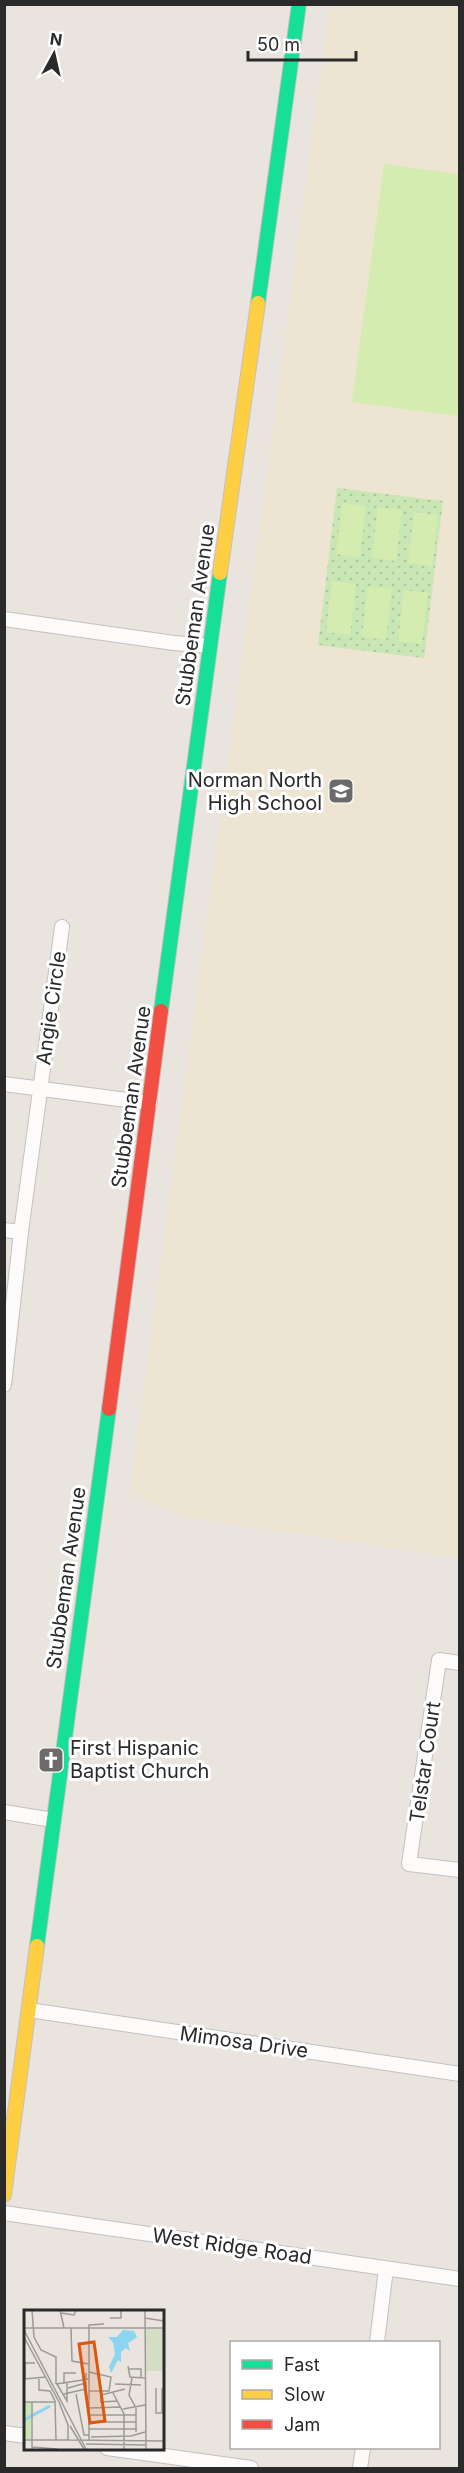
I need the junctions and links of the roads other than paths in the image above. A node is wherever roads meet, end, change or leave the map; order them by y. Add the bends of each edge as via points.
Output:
1 (299, 4) edge
2 (4, 619) edge
3 (210, 646) junction
4 (62, 927) dead end
5 (4, 1084) edge
6 (40, 1088) junction
7 (150, 1103) junction
8 (4, 1230) edge
9 (21, 1232) junction
10 (4, 1385) edge
11 (459, 1663) edge
12 (4, 1812) edge
13 (53, 1820) junction
14 (459, 1870) edge
15 (29, 2010) junction
16 (459, 2074) edge
17 (4, 2194) edge
18 (4, 2213) edge
19 (386, 2269) junction
20 (459, 2279) edge
21 (377, 2341) edge
22 (4, 2433) edge
23 (24, 2436) edge
24 (114, 2449) edge
25 (363, 2449) edge
26 (251, 2469) edge
27 (360, 2469) edge

1 - 3 street, Stubbeman Avenue
2 - 3 street
3 - 7 street, Stubbeman Avenue
4 - 6 street, Angie Circle
5 - 6 street
6 - 7 street
6 - 9 street, Angie Circle
7 - 13 street, Stubbeman Avenue
8 - 9 street
9 - 10 street, Angie Circle
11 - 14 street, Telstar Court via 439,1660 409,1864
12 - 13 street
13 - 15 street, Stubbeman Avenue
15 - 16 street, Mimosa Drive
15 - 17 street, Stubbeman Avenue
18 - 19 street, West Ridge Road
19 - 20 street, West Ridge Road
19 - 21 street
22 - 23 street
24 - 26 street
25 - 27 street

